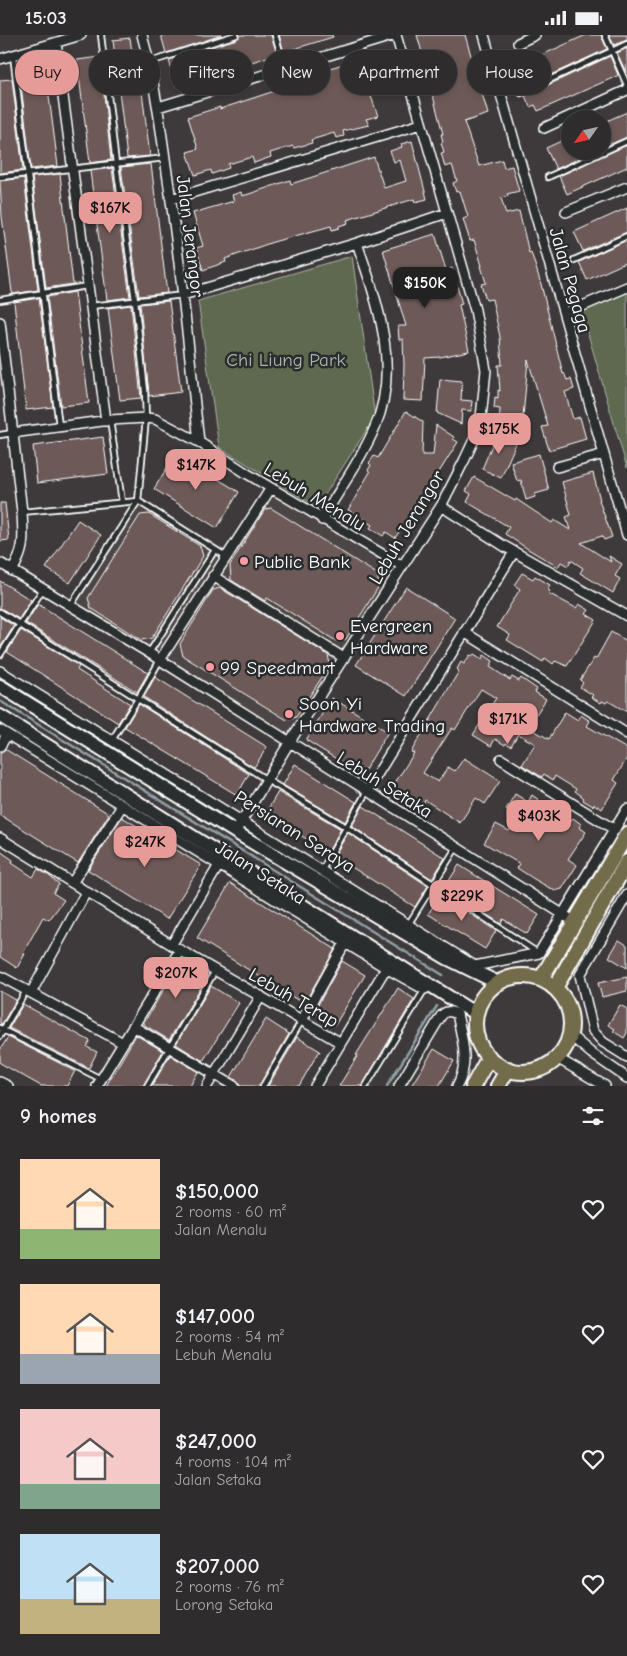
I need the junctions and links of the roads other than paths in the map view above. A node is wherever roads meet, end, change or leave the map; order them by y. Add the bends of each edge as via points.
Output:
1 (81, 35) edge
2 (101, 35) edge
3 (142, 35) edge
4 (236, 35) edge
5 (275, 35) edge
6 (395, 35) edge
7 (484, 35) edge
8 (535, 35) edge
9 (605, 35) edge
10 (56, 43) junction
11 (518, 43) dead end
12 (627, 44) edge
13 (146, 50) edge
14 (280, 50) edge
15 (612, 51) junction
16 (13, 55) junction
17 (330, 55) edge
18 (0, 59) edge
19 (160, 59) edge
20 (263, 75) edge
21 (551, 79) edge
22 (627, 85) edge
23 (627, 91) edge
24 (156, 95) edge
25 (158, 107) junction
26 (421, 124) junction
27 (544, 128) dead end
28 (627, 141) edge
29 (165, 158) junction
30 (116, 164) junction
31 (74, 169) junction
32 (28, 174) junction
33 (0, 177) edge
34 (548, 177) dead end
35 (627, 187) edge
36 (171, 199) junction
37 (566, 212) dead end
38 (447, 213) junction
39 (627, 236) edge
40 (357, 243) junction
41 (574, 259) dead end
42 (87, 286) junction
43 (627, 287) edge
44 (42, 293) junction
45 (182, 295) junction
46 (0, 300) edge
47 (135, 301) junction
48 (90, 306) junction
49 (564, 314) junction
50 (0, 322) edge
51 (1, 340) edge
52 (146, 418) junction
53 (108, 420) junction
54 (59, 427) junction
55 (12, 433) junction
56 (0, 435) edge
57 (199, 442) junction
58 (604, 454) junction
59 (558, 467) dead end
60 (271, 488) junction
61 (138, 501) junction
62 (122, 502) junction
63 (440, 506) junction
64 (22, 512) junction
65 (322, 520) junction
66 (627, 535) edge
67 (215, 550) junction
68 (514, 552) junction
69 (227, 557) junction
70 (0, 563) edge
71 (402, 567) junction
72 (12, 571) junction
73 (213, 576) junction
74 (43, 589) junction
75 (70, 605) junction
76 (0, 612) edge
77 (626, 615) edge
78 (20, 624) junction
79 (464, 633) junction
80 (148, 653) junction
81 (0, 655) edge
82 (344, 658) junction
83 (160, 660) junction
84 (0, 671) edge
85 (0, 686) edge
86 (138, 699) junction
87 (0, 716) edge
88 (4, 733) edge
89 (627, 734) edge
90 (112, 740) junction
91 (289, 743) junction
92 (0, 746) edge
93 (501, 759) dead end
94 (267, 780) junction
95 (366, 791) junction
96 (122, 805) junction
97 (627, 809) edge
98 (243, 820) junction
99 (346, 827) junction
100 (235, 832) junction
101 (621, 832) edge
102 (0, 838) edge
103 (456, 848) junction
104 (627, 861) edge
105 (219, 865) junction
106 (322, 870) junction
107 (72, 883) junction
108 (433, 884) junction
109 (86, 892) junction
110 (627, 895) edge
111 (562, 915) junction
112 (575, 922) junction
113 (408, 925) junction
114 (345, 943) junction
115 (176, 947) junction
116 (539, 953) junction
117 (386, 968) junction
118 (215, 970) junction
119 (0, 976) edge
120 (541, 979) junction
121 (498, 983) junction
122 (428, 987) junction
123 (555, 988) junction
124 (29, 992) junction
125 (261, 996) junction
126 (476, 1014) junction
127 (302, 1020) junction
128 (133, 1026) junction
129 (1, 1029) edge
130 (570, 1035) junction
131 (0, 1036) edge
132 (123, 1043) junction
133 (341, 1043) junction
134 (169, 1047) junction
135 (489, 1057) junction
136 (627, 1057) edge
137 (557, 1058) junction
138 (508, 1069) junction
139 (214, 1074) junction
140 (626, 1077) edge
141 (0, 1082) edge
142 (99, 1082) edge
143 (8, 1086) edge
144 (147, 1086) edge
145 (207, 1086) edge
146 (234, 1086) edge
147 (263, 1086) edge
148 (315, 1086) edge
149 (366, 1086) edge
150 (399, 1086) edge
151 (457, 1086) edge
152 (473, 1086) edge
153 (498, 1086) edge
154 (605, 1086) edge
155 (620, 1086) edge

1 - 10 street
2 - 30 lane
3 - 13 street, Jalan Jerangor
4 - 19 lane
5 - 14 lane
6 - 17 street
6 - 26 street, Lebuh Jerangor
7 - 49 street, Jalan Pegaga
8 - 11 street
9 - 15 lane
10 - 16 street
10 - 31 street
12 - 15 lane
15 - 21 lane
15 - 22 lane
16 - 18 street
16 - 32 lane
20 - 25 street
23 - 27 street
24 - 25 street, Jalan Jerangor
25 - 29 street, Jalan Jerangor
26 - 36 street
26 - 38 street, Lebuh Jerangor
28 - 34 lane
29 - 30 lane
29 - 36 street, Jalan Jerangor
30 - 31 lane
30 - 47 lane
31 - 32 lane
31 - 42 street
32 - 33 lane
32 - 44 lane
35 - 37 street
36 - 45 street, Jalan Jerangor
38 - 40 street
38 - 63 street, Lebuh Jerangor via 475,310 486,370 480,427
39 - 41 lane
40 - 45 street
40 - 65 street via 379,312 387,359 386,384 375,429
42 - 44 lane
42 - 48 street
43 - 49 street
44 - 46 lane
44 - 54 lane
45 - 47 lane
45 - 57 street, Jalan Jerangor
47 - 48 lane
47 - 52 lane
48 - 53 street
49 - 58 street, Jalan Pegaga
50 - 51 street
51 - 55 street
52 - 53 street, Lebuh Menalu
52 - 57 street, Lebuh Menalu via 172,426
52 - 61 lane
53 - 54 street, Lebuh Menalu
53 - 62 lane
54 - 55 street, Lebuh Menalu
55 - 56 lane
55 - 64 street
57 - 60 street, Lebuh Menalu
58 - 59 street
58 - 66 street, Jalan Pegaga
60 - 65 street, Lebuh Menalu
60 - 69 street
61 - 62 lane
61 - 67 lane
61 - 75 lane
62 - 64 lane
63 - 68 street
63 - 71 street, Lebuh Jerangor
64 - 72 street via 24,538 20,557
65 - 71 street, Lebuh Menalu
67 - 69 lane
67 - 80 lane
68 - 77 street
68 - 79 street
69 - 73 street
70 - 72 street, Lebuh Setaka
71 - 82 street, Lebuh Jerangor
72 - 74 street, Lebuh Setaka
73 - 82 street
73 - 83 street
74 - 75 street, Lebuh Setaka
74 - 78 lane
75 - 80 street, Lebuh Setaka
76 - 78 lane
78 - 81 lane
78 - 86 lane
79 - 89 street
79 - 95 street
80 - 83 street, Lebuh Setaka
82 - 91 street, Lebuh Jerangor
83 - 86 lane
83 - 91 street, Lebuh Setaka
84 - 90 street, Persiaran Seraya
85 - 100 main road, Persiaran Seraya
86 - 90 lane
86 - 94 lane
87 - 122 main road
88 - 92 street
88 - 96 street, Jalan Setaka
90 - 98 street, Persiaran Seraya
91 - 94 street, Lebuh Jerangor
91 - 95 street, Lebuh Setaka
93 - 101 street
94 - 98 street, Lebuh Jerangor
94 - 99 lane
95 - 99 lane
95 - 103 street, Lebuh Setaka
96 - 105 street, Jalan Setaka
96 - 107 street
97 - 101 street
98 - 100 street, Lebuh Jerangor
98 - 106 street, Persiaran Seraya
99 - 106 lane
99 - 108 lane
100 - 121 main road, Persiaran Seraya via 447,958
101 - 111 street
101 - 112 main road
102 - 107 street, Lebuh Terap
103 - 108 lane
103 - 111 street, Lebuh Setaka
104 - 123 main road
105 - 114 street, Jalan Setaka
105 - 115 street
106 - 113 street, Persiaran Seraya
107 - 109 street, Lebuh Terap
108 - 113 lane
108 - 116 lane
109 - 115 street, Lebuh Terap
109 - 124 street
110 - 136 street via 580,975 593,1031 603,1042
111 - 112 street, Lebuh Setaka
111 - 116 street
112 - 120 main road
113 - 116 street, Persiaran Seraya via 475,966
114 - 117 street, Jalan Setaka
114 - 127 street
115 - 118 street, Lebuh Terap
115 - 128 street
117 - 122 street, Jalan Setaka
117 - 133 street
118 - 125 street, Lebuh Terap
118 - 134 lane
119 - 124 street
120 - 121 main road via 512,977
120 - 123 main road
121 - 126 main road via 480,1002
122 - 126 main road
122 - 149 lane
123 - 130 main road via 569,1009
124 - 129 lane
124 - 132 street
125 - 127 street, Lebuh Terap
125 - 139 street
126 - 135 main road via 480,1044
127 - 133 street, Lebuh Terap
127 - 147 lane
128 - 132 street
128 - 134 street
129 - 131 lane
129 - 142 lane
130 - 137 main road
130 - 140 street
132 - 142 street
133 - 148 street
134 - 139 street
134 - 144 lane
135 - 138 main road
135 - 152 main road
137 - 138 main road via 534,1071
137 - 154 street
138 - 153 main road
139 - 145 street
139 - 146 street
140 - 155 street
141 - 143 street
150 - 151 street via 440,1016 450,1011 457,1014 465,1053 462,1077

